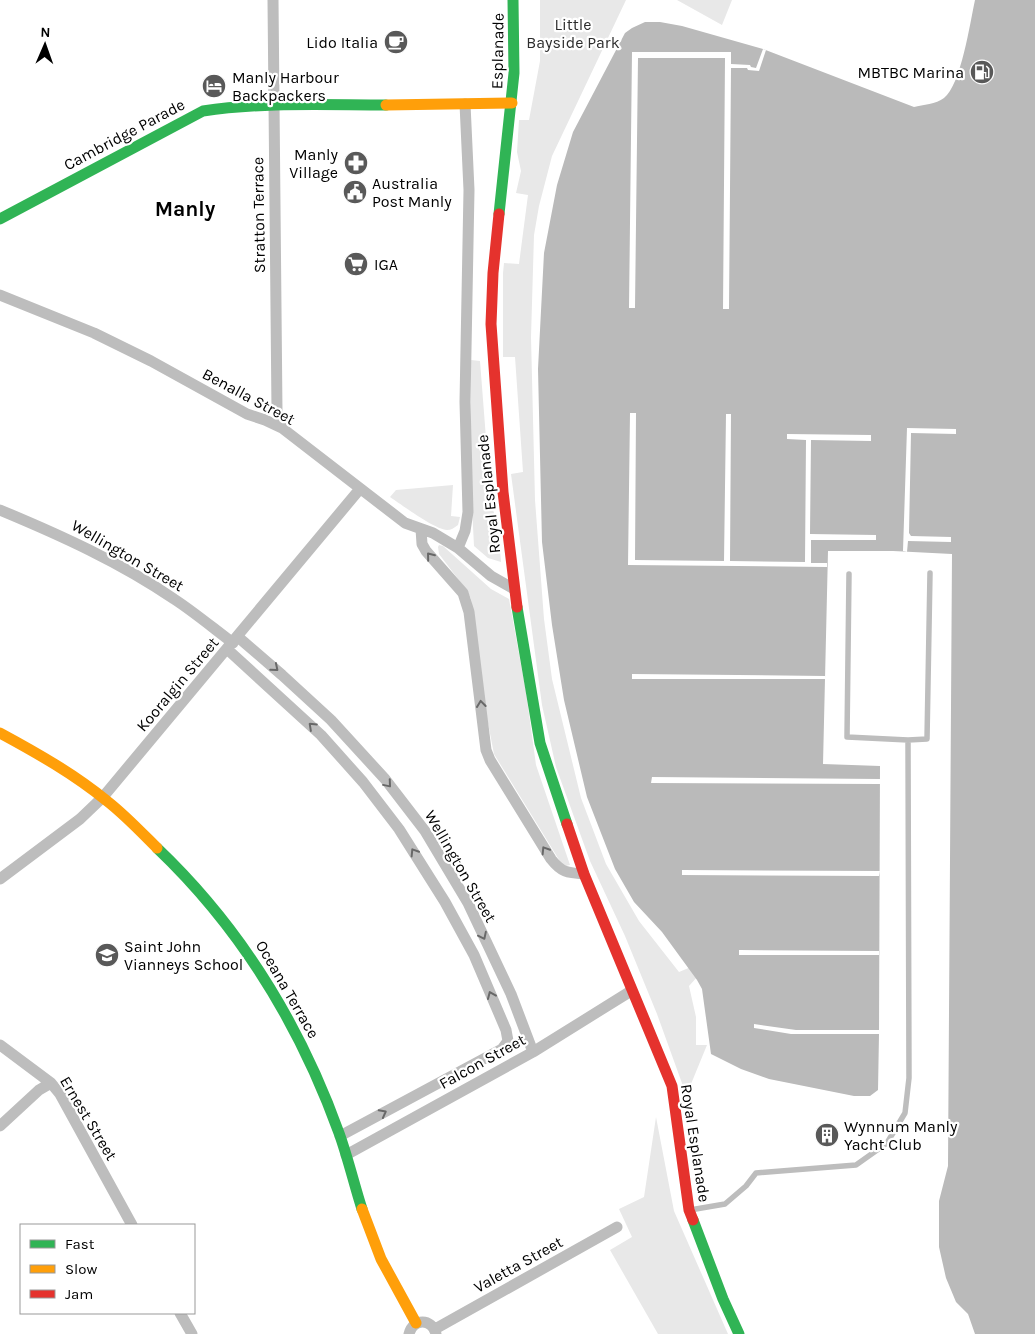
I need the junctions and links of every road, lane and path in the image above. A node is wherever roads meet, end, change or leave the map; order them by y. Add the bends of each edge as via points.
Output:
1 (273, 0) edge
2 (513, 0) edge
3 (512, 103) junction
4 (465, 104) junction
5 (273, 106) junction
6 (0, 219) edge
7 (0, 295) edge
8 (282, 428) junction
9 (359, 490) junction
10 (0, 510) edge
11 (421, 529) junction
12 (458, 548) junction
13 (930, 573) dead end
14 (849, 574) dead end
15 (514, 589) junction
16 (233, 643) junction
17 (0, 733) edge
18 (908, 740) junction
19 (102, 797) junction
20 (584, 874) junction
21 (0, 878) edge
22 (631, 991) junction
23 (508, 1041) joint
24 (0, 1045) edge
25 (533, 1052) junction
26 (51, 1083) junction
27 (0, 1126) edge
28 (340, 1136) junction
29 (346, 1156) junction
30 (689, 1210) junction
31 (131, 1224) edge
32 (617, 1227) dead end
33 (181, 1314) edge
34 (416, 1323) junction
35 (436, 1332) edge
36 (192, 1334) edge
37 (409, 1334) edge
38 (739, 1334) edge

1 - 5 street, Stratton Terrace
2 - 3 street, Esplanade
3 - 4 street, Cambridge Parade
3 - 15 street, Royal Esplanade via 493,273 491,324 498,436
4 - 5 street, Cambridge Parade
4 - 12 street, Royal Esplanade via 468,512
5 - 6 street, Cambridge Parade via 203,111
5 - 8 street, Stratton Terrace via 277,411
7 - 8 street, Benalla Street via 94,333 151,360 247,414
8 - 9 street, Benalla Street
9 - 11 street, Benalla Street via 405,524
9 - 16 street, Kooralgin Street
10 - 16 street, Wellington Street via 62,536 128,571 174,598
11 - 12 street, Benalla Street
20 -> 11 street via 571,873 555,864 490,760 486,750 469,612 463,593 426,551
12 - 15 street, Benalla Street via 491,576
13 - 18 lane via 927,739
14 - 18 lane via 847,736
15 - 20 street, Royal Esplanade via 540,743
16 - 19 street, Kooralgin Street
23 -> 16 street, Wellington Street via 474,955 399,829 363,782
16 -> 25 street, Wellington Street via 282,675 331,720 385,779 425,831 468,903 511,994
17 - 19 street, Oceana Terrace
18 - 30 lane via 909,1078 905,1113 886,1143 856,1165 756,1173 726,1204
19 - 21 street, Kooralgin Street via 80,819
19 - 28 street, Oceana Terrace via 194,884 258,966 308,1058
20 - 22 street, Royal Esplanade
22 - 25 street, Falcon Street
22 - 30 street, Royal Esplanade via 672,1086
28 -> 23 street, Falcon Street via 502,1049
24 - 26 street, Ernest Street
25 - 29 street, Falcon Street
26 - 27 street
26 - 31 street, Ernest Street
28 - 29 street, Oceana Terrace
29 - 34 street, Oceana Terrace via 371,1236
30 - 38 street, Royal Esplanade
32 - 35 street, Valetta Street
33 - 36 street
34 - 35 street via 427,1322
34 - 37 street

